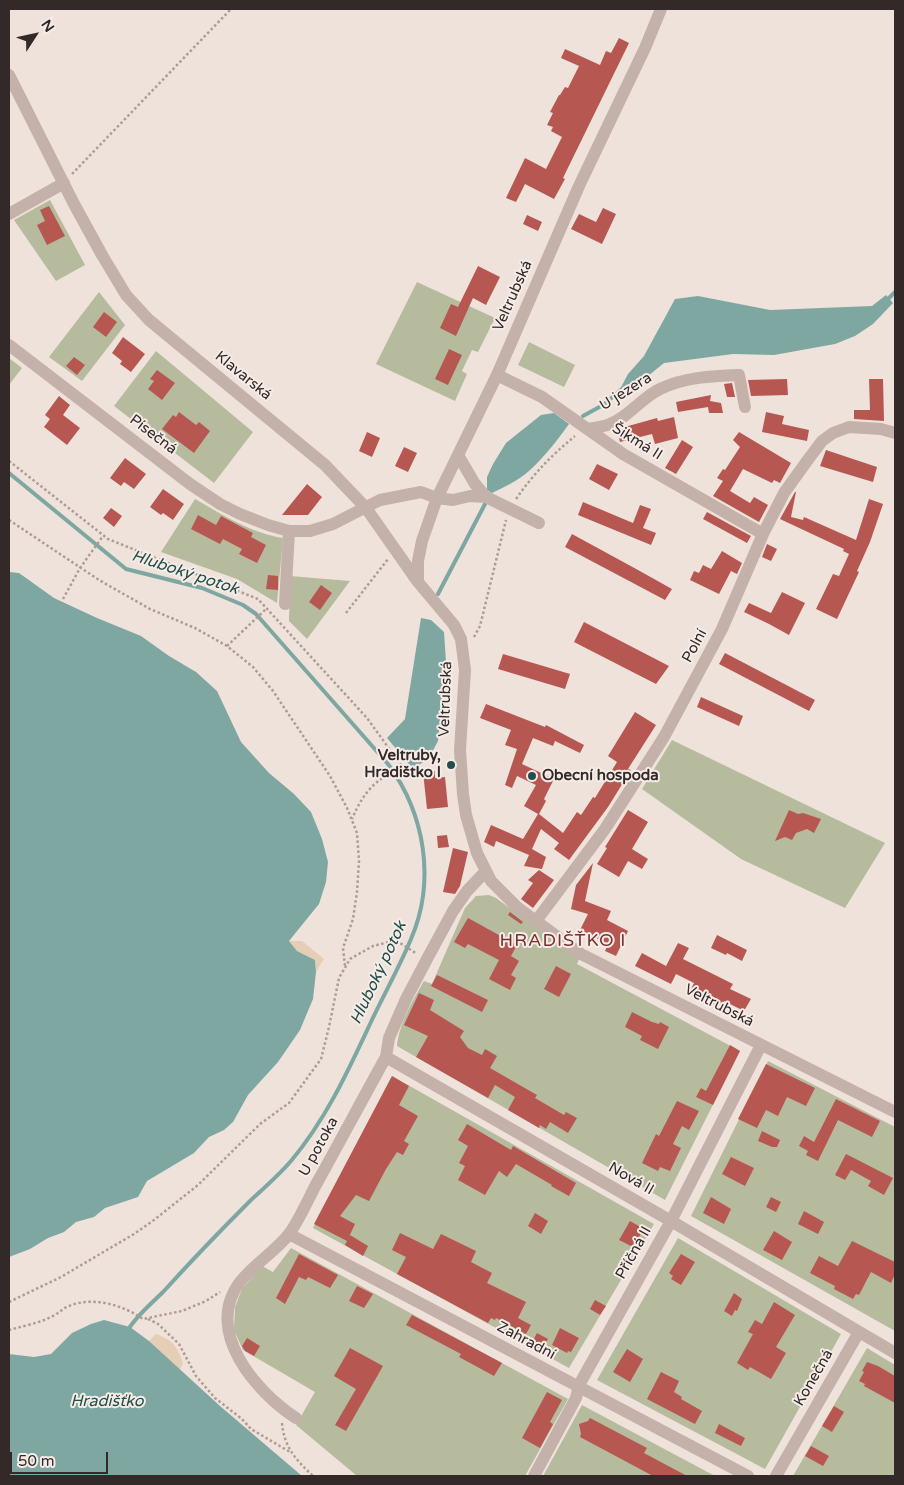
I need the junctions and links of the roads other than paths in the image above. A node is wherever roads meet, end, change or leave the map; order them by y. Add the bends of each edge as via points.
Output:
1 (661, 9) edge
2 (9, 75) edge
3 (64, 183) junction
4 (9, 214) edge
5 (9, 345) edge
6 (497, 375) junction
7 (745, 407) dead end
8 (587, 429) junction
9 (895, 433) edge
10 (458, 455) junction
11 (486, 497) junction
12 (438, 498) junction
13 (366, 508) junction
14 (539, 523) dead end
15 (289, 530) junction
16 (764, 534) junction
17 (418, 582) junction
18 (285, 604) dead end
19 (485, 872) junction
20 (536, 920) junction
21 (761, 1045) junction
22 (386, 1057) junction
23 (895, 1112) edge
24 (671, 1221) junction
25 (289, 1234) junction
26 (859, 1332) junction
27 (895, 1353) edge
28 (579, 1387) junction
29 (296, 1418) dead end
30 (534, 1476) edge
31 (748, 1476) edge
32 (776, 1476) edge

1 - 6 street, Veltrubská
2 - 3 street, Klavarská
3 - 4 street
3 - 13 street, Klavarská via 116,279 143,314 325,465
5 - 15 street, Písečná via 220,504 268,525
6 - 8 street, Šikmá II via 542,397
6 - 10 street, Veltrubská
7 - 8 street, U jezera via 739,375 695,378 658,390 610,424
8 - 16 street, Šikmá II via 623,454
9 - 16 street, Polní via 849,427 822,441 784,493
10 - 11 street
10 - 12 street, Veltrubská
11 - 12 street
11 - 14 street
12 - 13 street, Písečná via 420,492 380,500
12 - 17 street, Veltrubská via 422,541
13 - 15 street, Písečná via 310,531
13 - 17 street, Klavarská
15 - 18 street
16 - 20 street, Polní via 722,629 664,737 605,829
17 - 19 street, Veltrubská via 454,625 461,639 464,654 460,750 462,794 470,833
19 - 20 street, Veltrubská via 502,894
19 - 22 street, U potoka via 453,911 427,959 389,1038
20 - 21 street, Veltrubská via 581,954
21 - 23 street, Veltrubská
21 - 24 street, Příčná II
22 - 24 street, Nová II
22 - 25 street, U potoka
24 - 26 street, Nová II
24 - 28 street, Příčná II
25 - 28 street, Zahradní
25 - 29 street, U potoka via 240,1283 228,1313 228,1332 234,1350 250,1376 283,1410
26 - 27 street
26 - 32 street, Konečná
28 - 30 street, Příčná II
28 - 31 street, Zahradní

